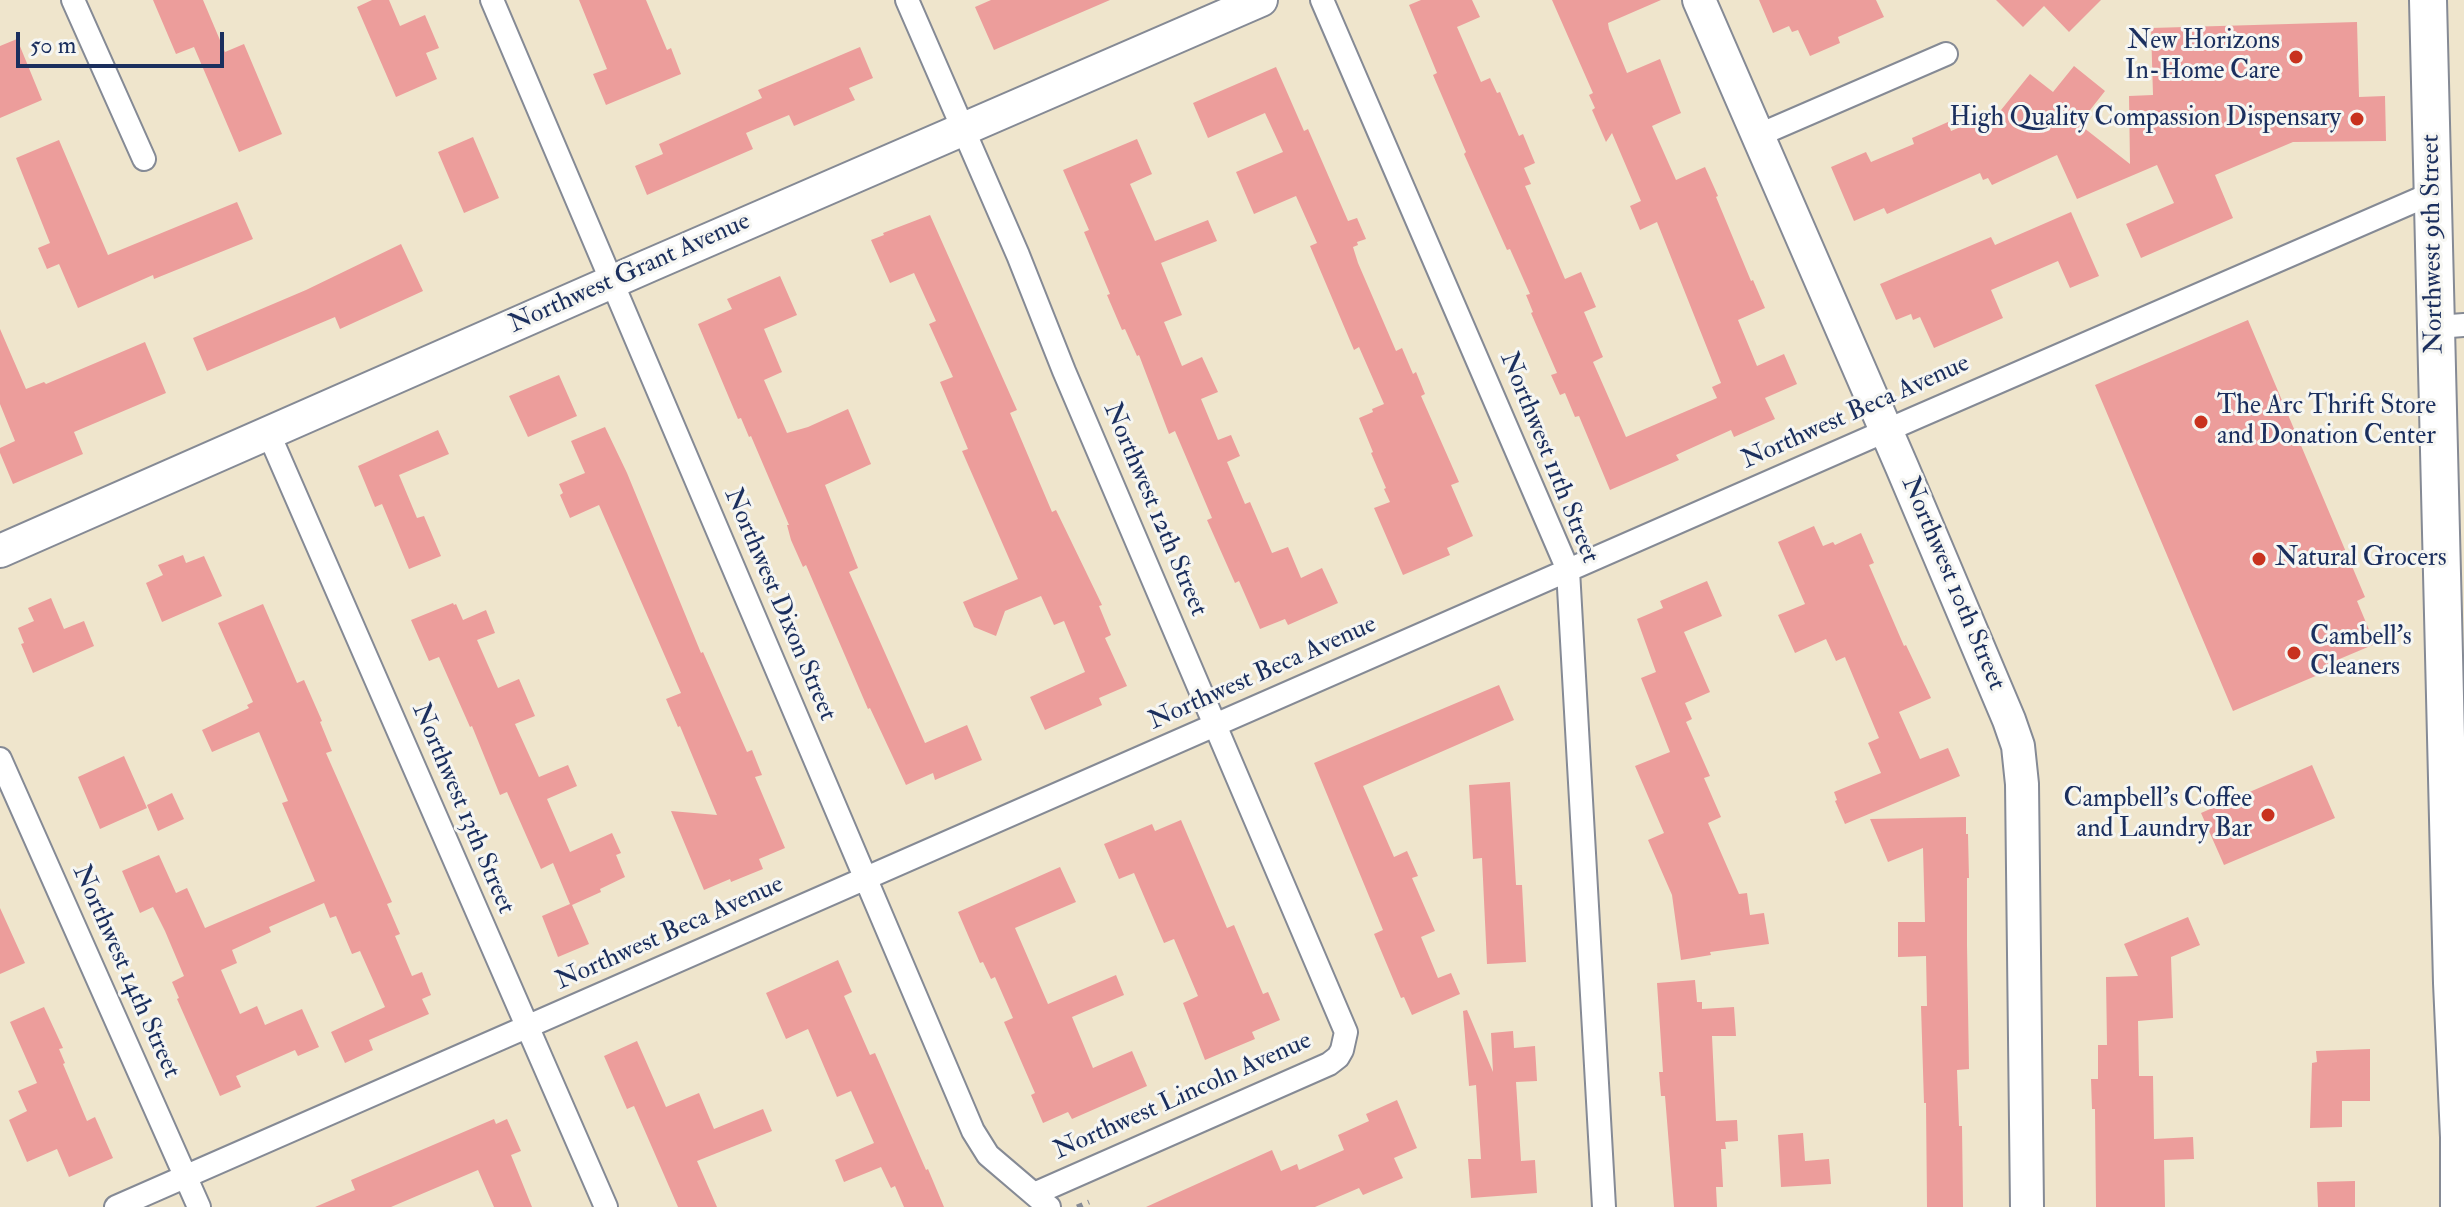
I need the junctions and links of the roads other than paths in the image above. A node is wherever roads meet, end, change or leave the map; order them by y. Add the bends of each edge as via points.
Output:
1 (73, 0) edge
2 (492, 0) edge
3 (907, 0) edge
4 (1261, 0) edge
5 (1322, 0) edge
6 (1699, 0) edge
7 (2428, 0) edge
8 (1946, 54) dead end
9 (963, 130) junction
10 (1759, 135) junction
11 (144, 159) dead end
12 (2433, 193) junction
13 (611, 282) junction
14 (2450, 326) edge
15 (1886, 431) junction
16 (268, 432) junction
17 (0, 551) edge
18 (1568, 570) junction
19 (1215, 726) junction
20 (0, 759) edge
21 (865, 879) junction
22 (528, 1028) junction
23 (1345, 1042) joint
24 (2461, 1137) edge
25 (185, 1177) junction
26 (1042, 1200) edge
27 (116, 1207) edge
28 (199, 1207) edge
29 (606, 1207) edge
30 (1604, 1207) edge
31 (2027, 1207) edge
32 (2459, 1207) edge

1 - 11 street
2 - 13 street, Northwest Dixon Street
3 - 9 street, Northwest 12th Street
4 - 9 main road, Northwest Grant Avenue
5 - 18 street, Northwest 11th Street
6 - 10 main road, Northwest 10th Street
7 - 12 main road, Northwest 9th Street
8 - 10 street
9 - 13 main road, Northwest Grant Avenue
9 - 19 street, Northwest 12th Street
10 - 15 main road, Northwest 10th Street
12 - 14 main road, Northwest 9th Street
12 - 15 street, Northwest Beca Avenue
13 - 16 main road, Northwest Grant Avenue
13 - 21 street, Northwest Dixon Street
14 - 24 main road, Northwest 9th Street via 2452,983
15 - 18 street, Northwest Beca Avenue
15 - 31 main road, Northwest 10th Street via 2018,746
16 - 17 main road, Northwest Grant Avenue
16 - 22 street, Northwest 13th Street
18 - 19 street, Northwest Beca Avenue
18 - 30 street, Northwest 11th Street
19 - 21 street, Northwest Beca Avenue
19 - 23 street, Northwest 12th Street via 1342,1021
20 - 25 street, Northwest 14th Street
21 - 22 street, Northwest Beca Avenue
21 - 26 street, Northwest Dixon Street via 973,1131 988,1155
22 - 25 street, Northwest Beca Avenue
22 - 29 street, Northwest 13th Street
23 - 26 street, Northwest Lincoln Avenue via 1329,1064
24 - 32 main road, Northwest 9th Street
25 - 27 street, Northwest Beca Avenue
25 - 28 street, Northwest 14th Street

